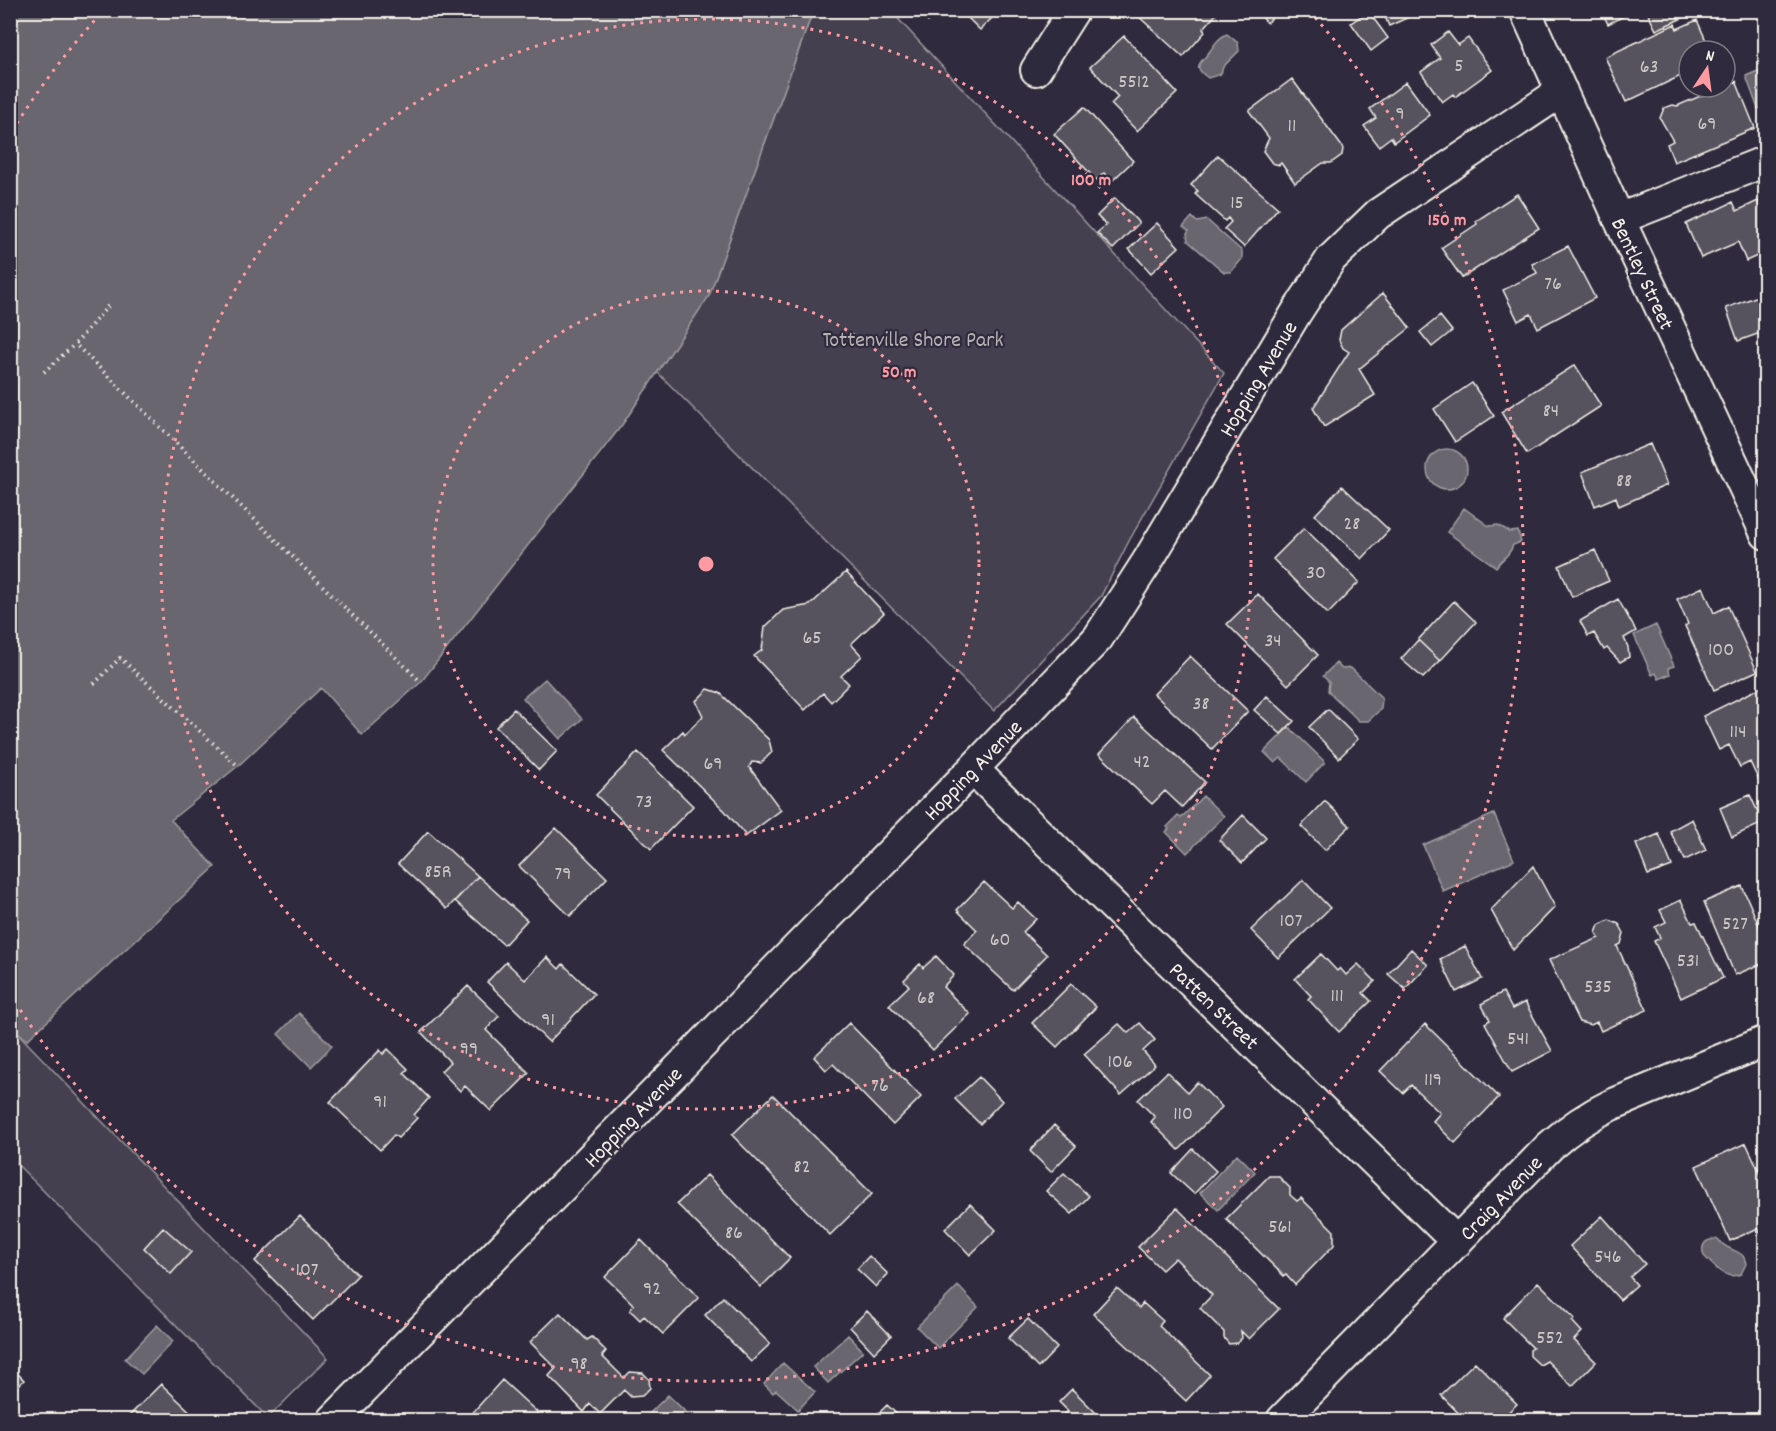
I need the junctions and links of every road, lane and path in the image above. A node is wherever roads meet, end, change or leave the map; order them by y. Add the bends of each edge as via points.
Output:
1 (1074, 10) edge
2 (1525, 10) edge
3 (1036, 70) dead end
4 (1562, 91) junction
5 (1766, 161) edge
6 (1619, 219) junction
7 (108, 306) dead end
8 (75, 344) junction
9 (44, 372) dead end
10 (1766, 534) edge
11 (421, 682) dead end
12 (94, 684) dead end
13 (238, 766) dead end
14 (973, 769) junction
15 (1766, 1041) edge
16 (1457, 1242) junction
17 (333, 1420) edge
18 (1282, 1420) edge

1 - 3 street
2 - 4 street, Bentley Street
4 - 6 street, Bentley Street
4 - 14 street, Hopping Avenue via 1378,214 1331,259 1098,638
5 - 6 street
6 - 10 street, Bentley Street
7 - 8 path
8 - 9 path
8 - 11 path
12 - 13 path via 120,658
14 - 16 street, Patten Street
14 - 17 street, Hopping Avenue
15 - 16 street, Craig Avenue via 1587,1117 1550,1146
16 - 18 street, Craig Avenue

